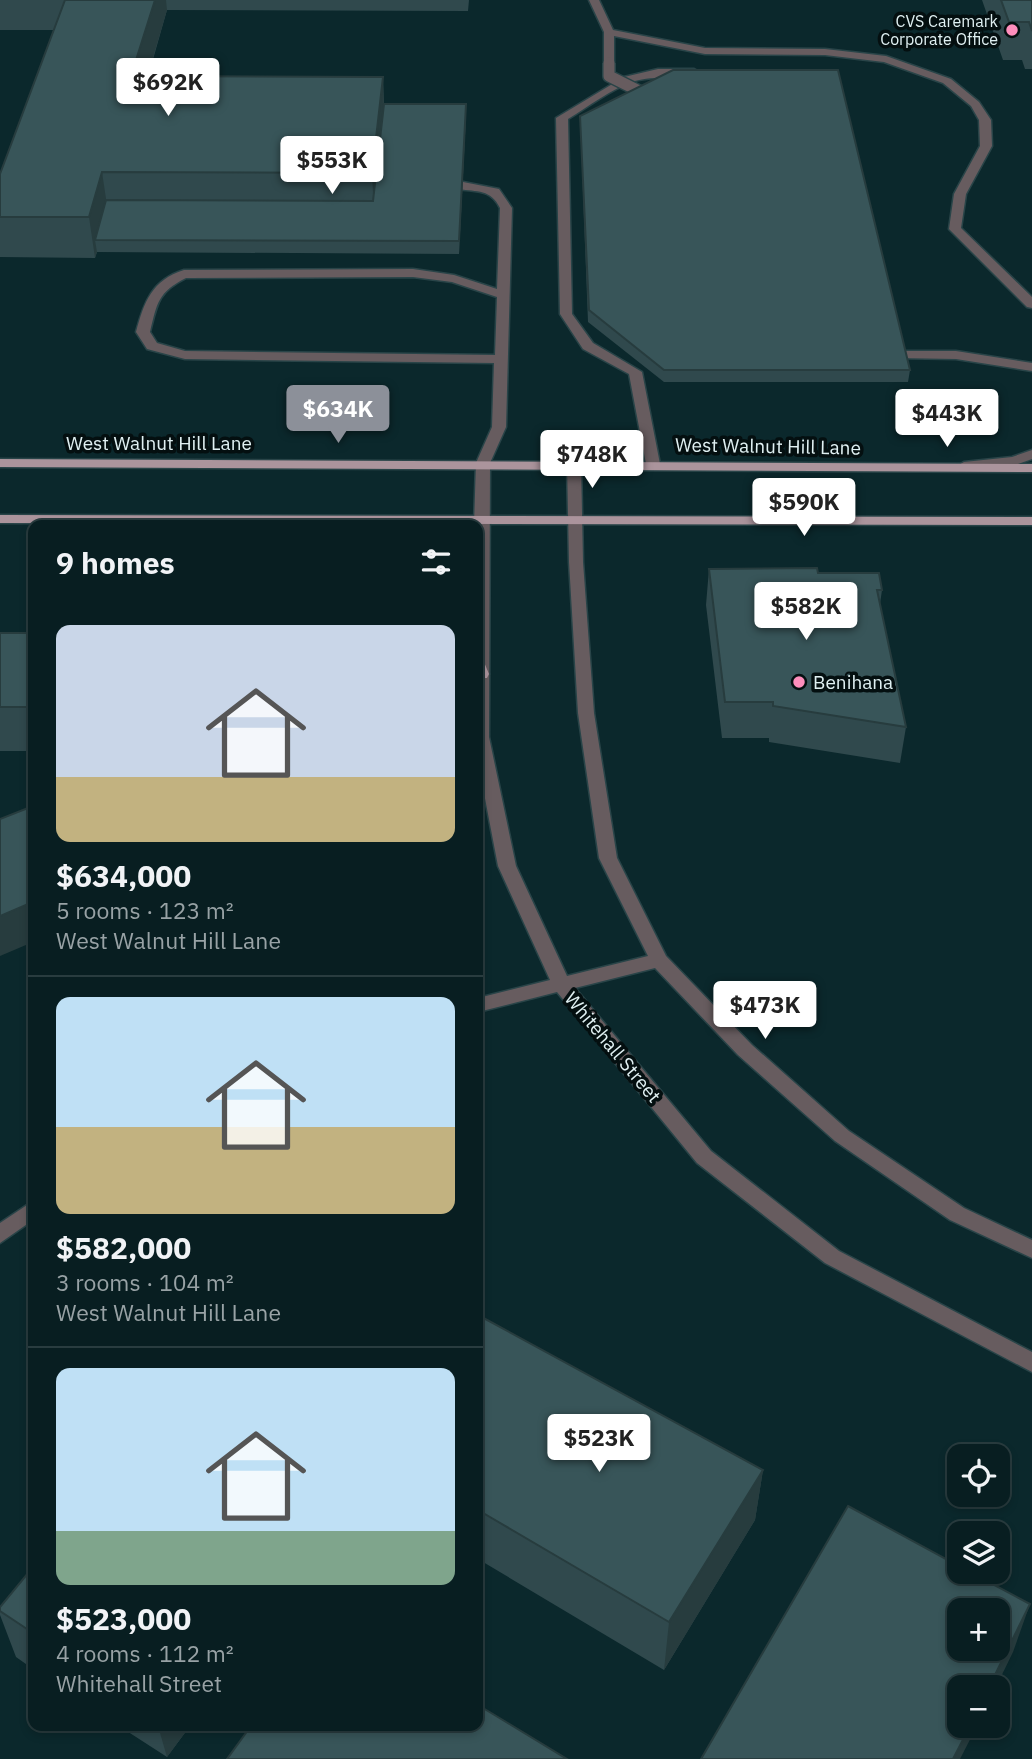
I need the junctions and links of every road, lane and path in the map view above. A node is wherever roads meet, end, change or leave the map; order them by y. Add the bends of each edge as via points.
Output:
1 (594, 0) edge
2 (609, 32) junction
3 (709, 72) edge
4 (647, 95) edge
5 (463, 186) edge
6 (503, 295) junction
7 (1032, 304) edge
8 (902, 355) edge
9 (501, 359) junction
10 (1032, 367) edge
11 (1032, 454) edge
12 (0, 463) edge
13 (483, 463) junction
14 (574, 463) junction
15 (653, 464) junction
16 (950, 467) junction
17 (1032, 468) edge
18 (0, 519) edge
19 (200, 519) junction
20 (481, 519) junction
21 (576, 519) junction
22 (210, 520) edge
23 (1032, 521) edge
24 (483, 747) edge
25 (659, 960) junction
26 (561, 984) junction
27 (483, 1004) edge
28 (28, 1213) edge
29 (0, 1235) edge
30 (1032, 1250) edge
31 (1032, 1363) edge

1 - 2 street
2 - 4 street, bridge via 609,76
2 - 7 street via 705,51 825,52 886,60 947,81 975,104 985,120 986,146 960,194 955,229
3 - 15 street via 658,72 628,79 562,118 566,314 588,346 635,372
5 - 6 street via 490,189 502,196 506,208
6 - 9 street
6 - 9 street via 454,279 413,273 184,274 162,284 151,300 142,332 152,346 185,355
8 - 10 street via 956,355
9 - 13 street via 499,427
11 - 16 street via 1015,461
12 - 13 main road, West Walnut Hill Lane
13 - 14 main road, West Walnut Hill Lane
13 - 20 street, Whitehall Street
14 - 15 main road, West Walnut Hill Lane
14 - 21 street
15 - 16 main road, West Walnut Hill Lane
16 - 17 main road, West Walnut Hill Lane
18 - 19 main road
19 - 20 main road
19 - 22 main road
20 - 21 main road
21 - 23 main road
21 - 25 street via 586,713 608,858
24 - 26 street, Whitehall Street via 507,866
25 - 26 street
25 - 30 street via 745,1049 842,1136 957,1214
26 - 27 street
26 - 31 street, Whitehall Street via 704,1157 832,1257
28 - 29 street

